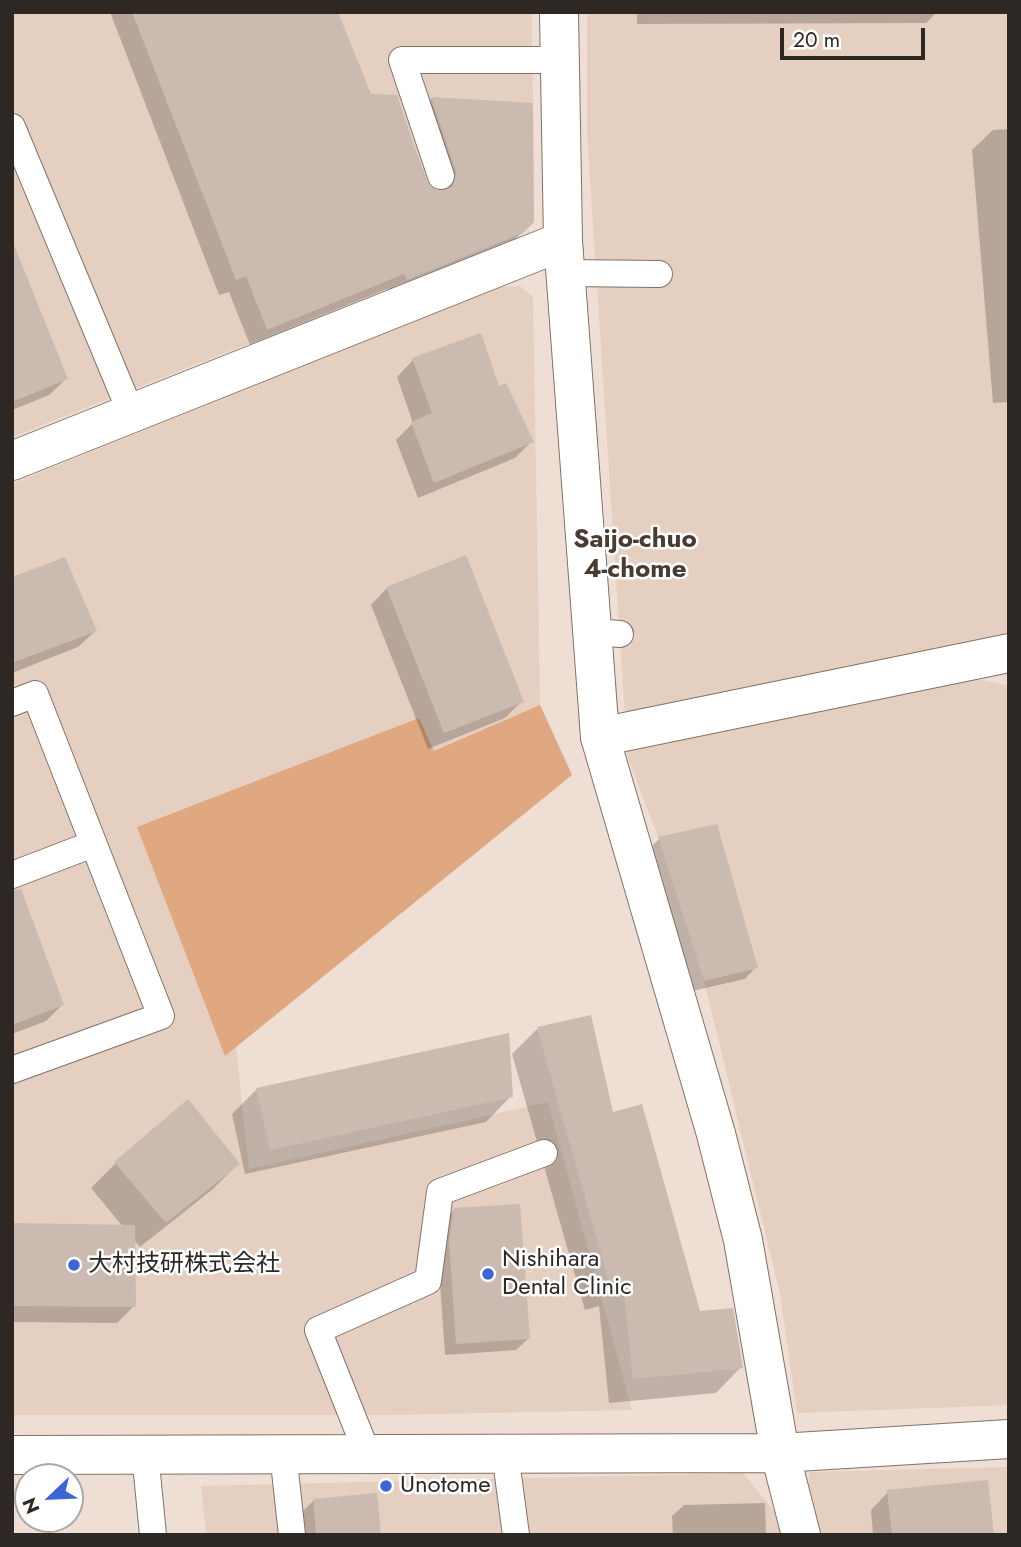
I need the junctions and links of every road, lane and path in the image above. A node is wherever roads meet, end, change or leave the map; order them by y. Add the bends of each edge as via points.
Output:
1 (559, 12) edge
2 (560, 60) junction
3 (12, 127) edge
4 (441, 176) dead end
5 (564, 257) junction
6 (659, 274) dead end
7 (131, 413) junction
8 (12, 461) edge
9 (1009, 653) edge
10 (12, 702) edge
11 (600, 737) junction
12 (93, 844) junction
13 (12, 875) edge
14 (12, 1070) edge
15 (544, 1153) dead end
16 (1009, 1438) edge
17 (145, 1453) junction
18 (283, 1453) junction
19 (367, 1453) junction
20 (505, 1453) junction
21 (780, 1453) junction
22 (12, 1455) edge
23 (153, 1535) edge
24 (292, 1535) edge
25 (516, 1535) edge
26 (801, 1535) edge

1 - 2 street
2 - 4 lane via 402,60
2 - 5 street
3 - 7 lane
5 - 6 lane
5 - 7 street
5 - 11 street via 606,633
7 - 8 street
9 - 11 street
10 - 12 lane via 35,694
11 - 21 street via 743,1240
12 - 13 lane
12 - 14 lane via 161,1016
15 - 19 lane via 440,1192 428,1281 318,1330
16 - 21 street
17 - 18 street
17 - 22 street
17 - 23 lane
18 - 19 street
18 - 24 lane
19 - 20 street
20 - 21 street
20 - 25 lane
21 - 26 street

